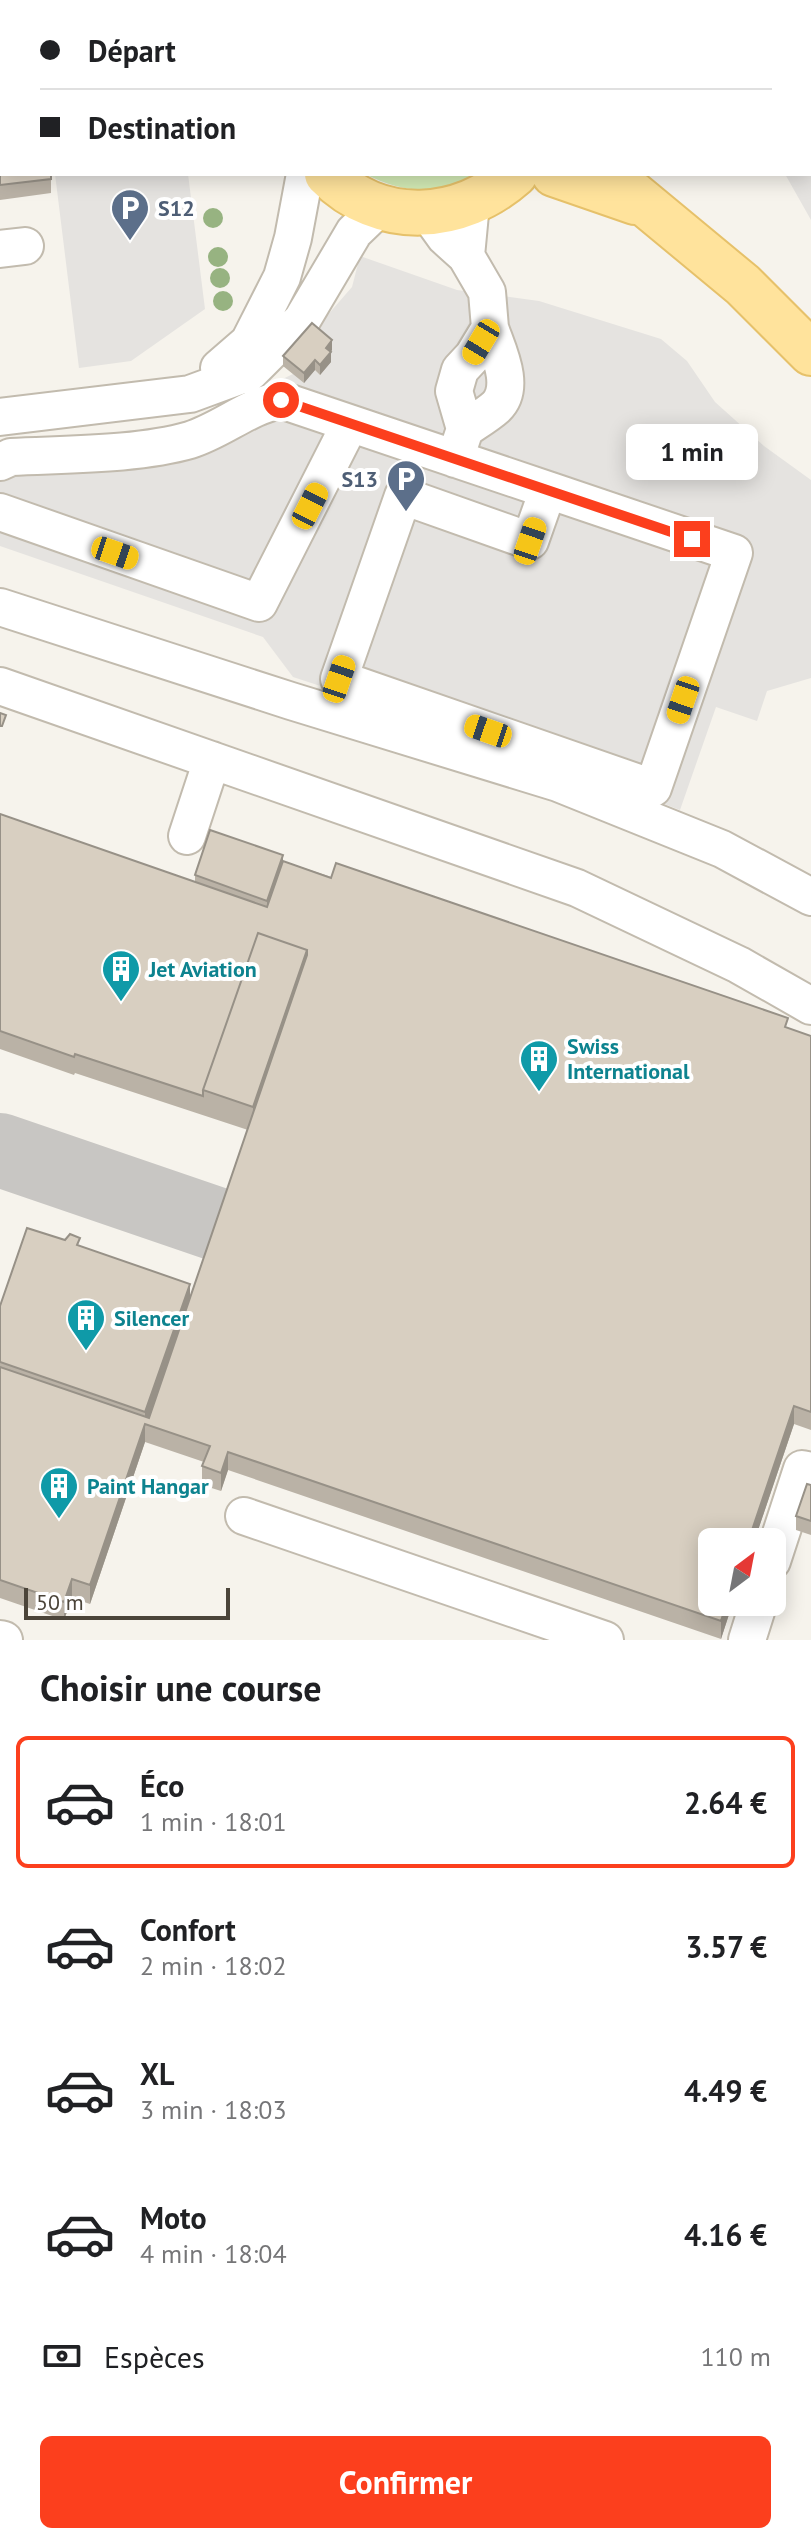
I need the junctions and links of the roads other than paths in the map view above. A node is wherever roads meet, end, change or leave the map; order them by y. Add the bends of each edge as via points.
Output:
1 (305, 176) edge
2 (329, 176) edge
3 (513, 176) edge
4 (560, 176) edge
5 (611, 176) edge
6 (471, 203) junction
7 (648, 206) junction
8 (380, 207) junction
9 (427, 212) junction
10 (466, 256) junction
11 (811, 353) edge
12 (190, 394) junction
13 (0, 417) edge
14 (350, 424) junction
15 (466, 426) junction
16 (0, 462) edge
17 (548, 490) junction
18 (0, 512) edge
19 (0, 607) edge
20 (0, 686) edge
21 (212, 760) junction
22 (187, 836) dead end
23 (811, 897) edge
24 (811, 1006) edge
25 (811, 1471) edge
26 (244, 1516) dead end
27 (783, 1528) edge
28 (755, 1616) edge
29 (605, 1640) edge
30 (747, 1640) edge

1 - 12 street via 282,277 249,342
2 - 8 main road
3 - 6 main road
4 - 7 main road
5 - 7 main road
6 - 9 main road
6 - 10 street
7 - 11 main road via 743,285
8 - 9 main road
8 - 12 street via 354,232 302,320 265,358 250,372
9 - 10 street
10 - 15 street via 487,292 489,350 505,384 499,405
12 - 13 street
14 - 15 street
14 - 16 street via 281,400 264,403 195,439 162,447
14 - 18 street via 259,603
15 - 17 street
17 - 17 street via 530,541 403,496 339,679 653,788 734,553
19 - 23 street via 558,783 722,849
20 - 21 street
21 - 22 street
21 - 24 street via 577,888 739,965
25 - 27 street via 802,1469
26 - 29 street
28 - 30 street

